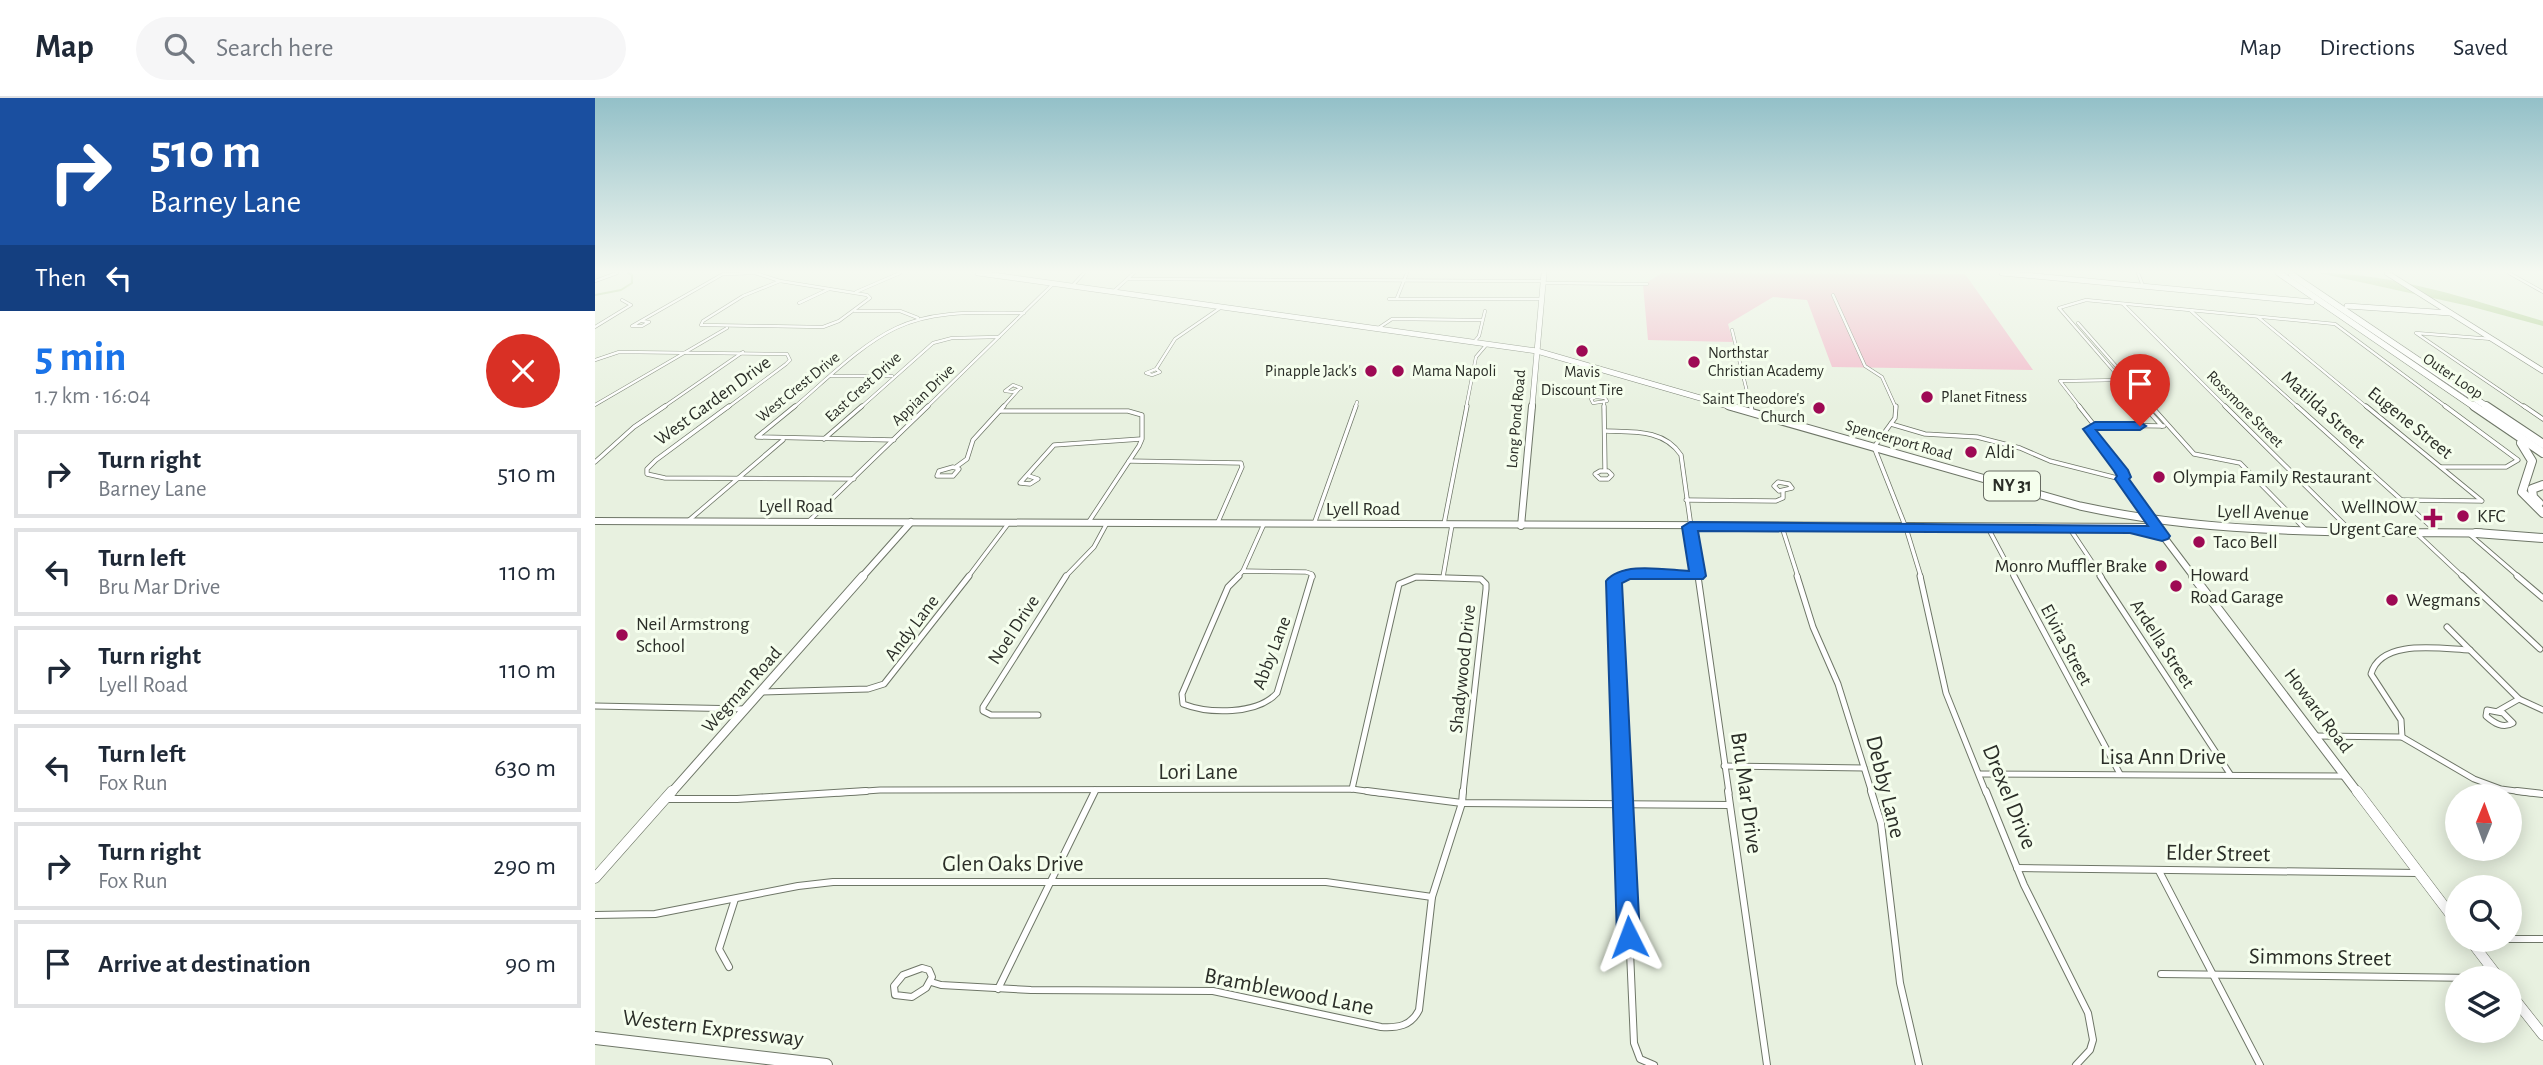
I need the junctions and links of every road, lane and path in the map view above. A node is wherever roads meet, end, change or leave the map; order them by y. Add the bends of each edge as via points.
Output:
1 (647, 318) edge
2 (709, 318) edge
3 (843, 318) edge
4 (918, 318) edge
5 (1019, 318) edge
6 (1205, 318) edge
7 (1296, 318) edge
8 (1540, 318) edge
9 (1843, 318) edge
10 (2067, 318) edge
11 (2070, 318) edge
12 (2138, 318) edge
13 (2199, 318) edge
14 (2258, 318) edge
15 (2270, 318) edge
16 (2348, 318) edge
17 (2354, 318) edge
18 (2459, 318) edge
19 (1482, 320) joint
20 (642, 321) dead end
21 (728, 327) junction
22 (1377, 329) junction
23 (1732, 330) dead end
24 (999, 337) junction
25 (2493, 339) junction
26 (1474, 342) junction
27 (1487, 344) junction
28 (1537, 351) junction
29 (689, 352) junction
30 (743, 352) junction
31 (595, 360) edge
32 (1156, 369) dead end
33 (2543, 371) edge
34 (830, 376) junction
35 (894, 376) junction
36 (2122, 380) junction
37 (1019, 390) dead end
38 (2474, 401) junction
39 (1357, 402) dead end
40 (1604, 403) dead end
41 (595, 405) edge
42 (1000, 411) junction
43 (1752, 412) junction
44 (2543, 419) edge
45 (1891, 424) junction
46 (2095, 425) junction
47 (2162, 426) junction
48 (2170, 426) junction
49 (1605, 431) junction
50 (2543, 438) edge
51 (1142, 439) junction
52 (784, 440) junction
53 (823, 440) junction
54 (894, 440) junction
55 (2543, 444) edge
56 (1874, 447) junction
57 (2543, 453) edge
58 (1128, 461) junction
59 (595, 462) edge
60 (956, 467) junction
61 (2441, 467) junction
62 (1605, 470) dead end
63 (1029, 476) dead end
64 (738, 478) junction
65 (854, 479) junction
66 (2122, 479) junction
67 (2543, 485) edge
68 (1783, 491) dead end
69 (1686, 499) junction
70 (2402, 500) junction
71 (2543, 506) edge
72 (2543, 513) edge
73 (596, 521) edge
74 (688, 521) junction
75 (808, 522) junction
76 (911, 522) junction
77 (1009, 523) junction
78 (1087, 523) junction
79 (1107, 523) junction
80 (1217, 524) junction
81 (1264, 524) junction
82 (1314, 524) junction
83 (2153, 524) junction
84 (1448, 525) junction
85 (1521, 526) junction
86 (1690, 527) junction
87 (1782, 527) junction
88 (1908, 528) junction
89 (1988, 528) junction
90 (2130, 528) junction
91 (2070, 529) junction
92 (2307, 531) junction
93 (2351, 531) junction
94 (2415, 532) junction
95 (2437, 532) junction
96 (2472, 532) junction
97 (2162, 536) junction
98 (2543, 536) edge
99 (1243, 571) junction
100 (1698, 576) junction
101 (1443, 577) junction
102 (2543, 598) edge
103 (2447, 627) dead end
104 (2540, 649) dead end
105 (2470, 650) junction
106 (762, 692) junction
107 (2519, 699) junction
108 (595, 706) edge
109 (747, 709) junction
110 (2543, 710) edge
111 (2498, 711) junction
112 (1038, 715) dead end
113 (2315, 736) junction
114 (2402, 737) junction
115 (1724, 766) junction
116 (1864, 768) junction
117 (1980, 774) junction
118 (2120, 774) junction
119 (2230, 774) junction
120 (2345, 776) junction
121 (1352, 789) junction
122 (1095, 790) junction
123 (2543, 794) edge
124 (666, 799) junction
125 (1462, 803) junction
126 (1622, 804) junction
127 (1729, 805) junction
128 (2017, 868) junction
129 (2159, 870) junction
130 (2419, 873) junction
131 (595, 878) edge
132 (1051, 881) junction
133 (1432, 897) junction
134 (735, 899) junction
135 (2445, 907) edge
136 (595, 915) edge
137 (2522, 939) edge
138 (2543, 939) edge
139 (2479, 952) edge
140 (2490, 966) edge
141 (729, 967) dead end
142 (2161, 974) dead end
143 (2213, 974) junction
144 (2445, 978) edge
145 (931, 982) junction
146 (998, 989) junction
147 (2522, 1008) edge
148 (2543, 1035) edge
149 (595, 1038) edge
150 (826, 1065) edge
151 (1654, 1065) edge
152 (1767, 1065) edge
153 (1919, 1065) edge
154 (2076, 1065) edge
155 (2260, 1065) edge

1 - 20 street
2 - 21 street via 701,323 704,327
3 - 21 street via 823,327
4 - 34 street, West Crest Drive via 880,336
5 - 24 street, Appian Drive
6 - 32 street via 1175,339
7 - 22 main road, Spencerport Road / NY 31
8 - 28 street, Long Pond Road
9 - 45 street via 1865,366 1881,375 1894,400 1896,414
10 - 36 street
11 - 48 street
12 - 93 street, Rossmore Street
13 - 70 street, Matilda Street
14 - 61 street, Eugene Street
15 - 61 street via 2336,324 2518,463
16 - 38 highway, Outer Loop
17 - 38 highway, Outer Loop
18 - 25 street
19 - 22 street via 1392,319
19 - 26 street
21 - 29 street
22 - 26 main road, Spencerport Road / NY 31
23 - 43 street
24 - 35 street, East Crest Drive via 938,341
24 - 54 street, Appian Drive
25 - 33 street
25 - 44 street via 2416,333
26 - 27 main road, Spencerport Road / NY 31
27 - 28 main road, Spencerport Road / NY 31
27 - 84 street via 1476,357
28 - 43 main road, Spencerport Road / NY 31
28 - 85 street, Long Pond Road
29 - 30 street
29 - 31 street via 619,352
29 - 41 street
30 - 59 street via 634,427
30 - 64 street, West Garden Drive via 787,354 790,360 647,469 652,477
34 - 35 street
34 - 52 street, West Crest Drive via 757,437
35 - 53 street, East Crest Drive
36 - 46 street via 2060,381
36 - 47 street
37 - 42 street
38 - 50 highway
38 - 55 highway, Outer Loop
38 - 57 highway, Outer Loop
38 - 72 highway via 2530,454 2532,465 2520,486
39 - 82 street
40 - 49 street
42 - 51 street via 1135,411 1142,415
42 - 60 street via 974,440 967,459
43 - 56 main road, Spencerport Road / NY 31
45 - 56 street
45 - 66 street via 1925,434 1985,439
46 - 47 street
46 - 66 street via 2089,429 2123,474
47 - 48 street
48 - 92 street via 2198,456 2240,463
49 - 62 street
49 - 69 street, Bru Mar Drive via 1643,432 1672,443 1681,455
51 - 58 street
51 - 63 street via 1054,446
52 - 53 street, West Crest Drive
52 - 64 street
53 - 54 street, West Crest Drive
54 - 65 street, Appian Drive
56 - 83 main road, Spencerport Road / NY 31
56 - 88 street, Drexel Drive
58 - 78 street
58 - 80 street via 1241,463
60 - 60 street via 942,469 937,476 952,476 959,471
61 - 70 street, Eugene Street via 2482,501
64 - 65 street
64 - 74 street
65 - 75 street, Appian Drive
66 - 83 street
67 - 71 highway via 2532,489 2533,497
68 - 69 street via 1783,498 1776,501
69 - 86 street, Bru Mar Drive
70 - 95 street, Matilda Street
73 - 74 street, Lyell Road
74 - 75 street, Lyell Road
75 - 76 street, Lyell Road
76 - 77 street, Lyell Road
76 - 106 street, Wegman Road
77 - 78 street, Lyell Road
77 - 106 street, Andy Lane via 884,684 868,689
78 - 79 street, Lyell Road
79 - 80 street, Lyell Road
79 - 112 street, Noel Drive via 1094,547 1070,569 983,707 991,715
80 - 81 street, Lyell Road
81 - 82 street, Lyell Road
81 - 99 street, Abby Lane
82 - 84 street, Lyell Road
83 - 90 street, Lyell Road
83 - 92 main road, Lyell Avenue / NY 31
83 - 97 street, Howard Road
84 - 85 street, Lyell Road
84 - 101 street
85 - 86 street, Lyell Road
86 - 87 street, Lyell Road
86 - 100 street, Bru Mar Drive
87 - 88 street, Lyell Road
87 - 116 street, Debby Lane
88 - 89 street, Lyell Road
88 - 117 street, Drexel Drive via 1939,670
89 - 91 street, Lyell Road
89 - 118 street, Elvira Street
90 - 91 street, Lyell Road
90 - 97 street, Lyell Road
91 - 119 street, Ardella Street
92 - 93 main road, Lyell Avenue / NY 31
93 - 94 main road, Lyell Avenue / NY 31
94 - 95 main road, Lyell Avenue / NY 31
94 - 104 street
95 - 96 main road, Lyell Avenue / NY 31
96 - 98 highway
96 - 102 street
97 - 113 street, Howard Road
99 - 99 street, Abby Lane via 1228,587 1182,694 1183,704 1252,708 1268,703 1277,693 1312,574
100 - 115 street, Bru Mar Drive
100 - 126 street via 1630,575 1614,581
101 - 121 street, Shadywood Drive via 1410,578 1397,589
101 - 125 street, Shadywood Drive via 1476,578 1486,584
103 - 105 street
105 - 107 street
105 - 114 street via 2397,651 2375,660 2371,674 2401,720
106 - 109 street, Wegman Road
107 - 110 street
107 - 111 street
108 - 109 street
109 - 124 street, Wegman Road
111 - 111 street via 2485,713 2496,723 2512,725 2511,718
113 - 114 street
113 - 120 street, Howard Road
114 - 123 street via 2474,779 2501,789
115 - 116 street
115 - 127 street, Bru Mar Drive
116 - 153 street, Debby Lane via 1881,823 1901,983
117 - 118 street, Lisa Ann Drive
117 - 128 street, Drexel Drive
118 - 119 street, Lisa Ann Drive
119 - 120 street, Lisa Ann Drive
120 - 130 street, Howard Road
121 - 122 street, Lori Lane
121 - 125 street, Lori Lane
122 - 124 street, Lori Lane via 880,790
122 - 132 street
124 - 131 street, Wegman Road
125 - 126 street, Lori Lane
125 - 133 street, Bramblewood Lane
126 - 127 street, Lori Lane
126 - 151 street via 1634,1043 1640,1059
127 - 152 street, Bru Mar Drive
128 - 129 street, Elder Street
128 - 154 street, Drexel Drive via 2088,1013 2093,1040
129 - 130 street, Elder Street
129 - 143 street
130 - 135 street, Howard Road
132 - 133 street, Glen Oaks Drive via 1326,882
132 - 134 street, Glen Oaks Drive via 833,881
132 - 146 street
133 - 146 street, Bramblewood Lane via 1420,1010 1403,1027 1381,1027 1213,991
134 - 136 street, Glen Oaks Drive via 655,914
134 - 141 street via 719,949
137 - 138 street
139 - 140 street
142 - 143 street, Simmons Street
143 - 144 street, Simmons Street
143 - 155 street
145 - 145 street, Bramblewood Lane via 929,970 916,968 897,981 894,991 898,998 910,998
145 - 146 street, Bramblewood Lane
147 - 148 street
149 - 150 highway, Western Expressway

